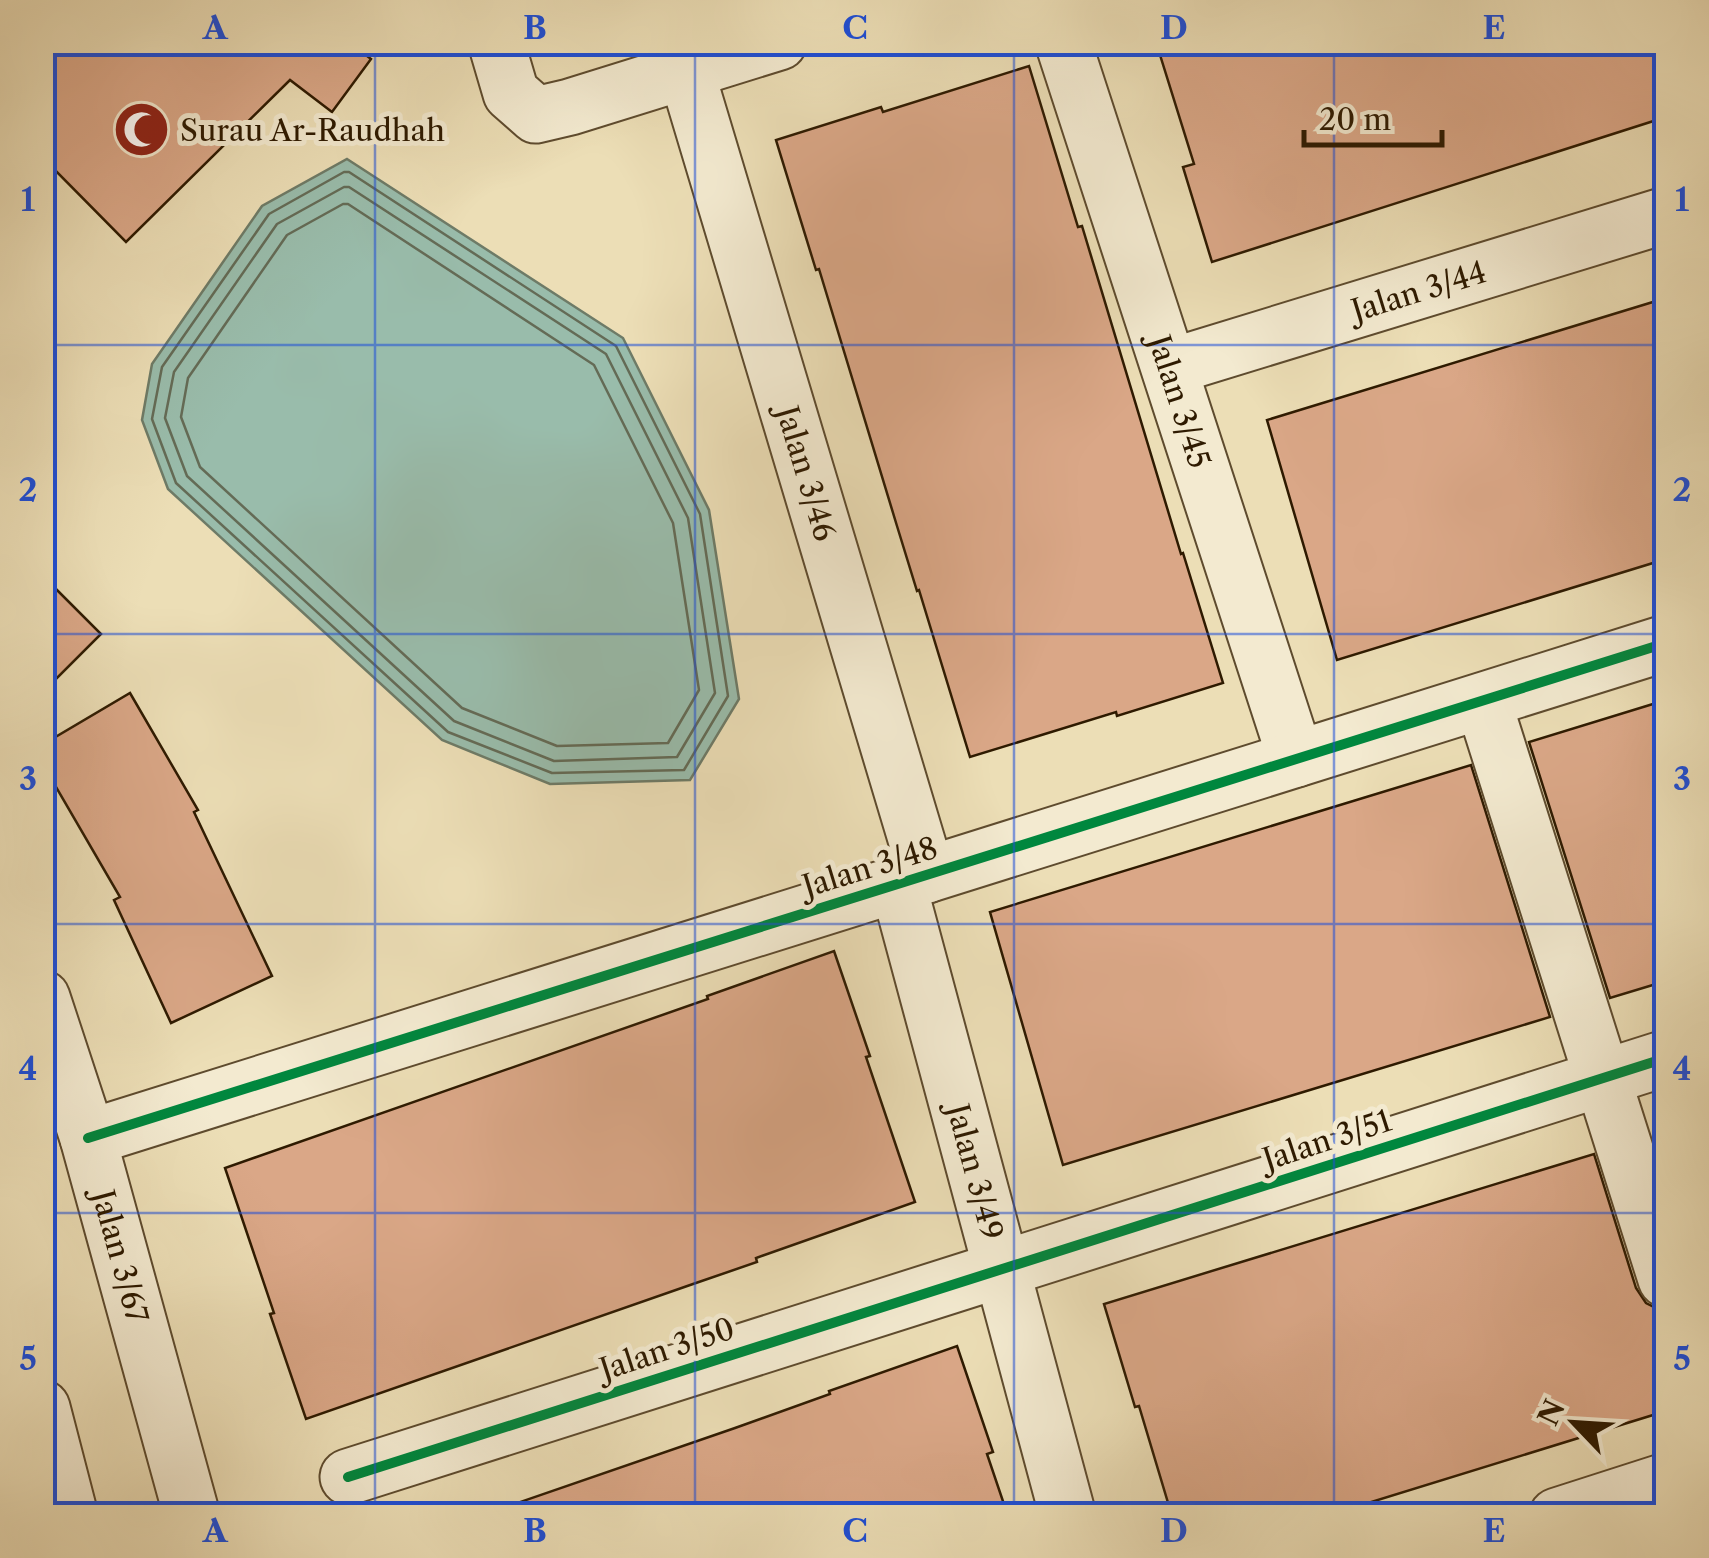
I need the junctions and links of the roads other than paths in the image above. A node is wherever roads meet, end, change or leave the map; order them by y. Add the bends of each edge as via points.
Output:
1 (496, 42) edge
2 (779, 42) edge
3 (1064, 42) edge
4 (686, 71) junction
5 (1666, 214) edge
6 (1170, 367) junction
7 (1666, 643) edge
8 (1483, 701) junction
9 (1296, 759) junction
10 (912, 879) junction
11 (42, 998) edge
12 (1666, 1058) edge
13 (1603, 1078) junction
14 (88, 1138) junction
15 (1002, 1269) junction
16 (1666, 1279) edge
17 (42, 1408) edge
18 (348, 1477) dead end
19 (1666, 1481) edge
20 (70, 1516) edge
21 (192, 1516) edge
22 (1068, 1516) edge
23 (1558, 1516) edge

1 - 4 street via 511,93 536,115
2 - 4 street
3 - 6 street, Jalan 3/45
4 - 10 street, Jalan 3/46
5 - 6 street, Jalan 3/44
6 - 9 street, Jalan 3/45
7 - 8 street, Jalan 3/48
8 - 9 street, Jalan 3/48
8 - 13 street
9 - 10 street, Jalan 3/48
10 - 14 street, Jalan 3/48
10 - 15 street, Jalan 3/49
11 - 14 street, Jalan 3/67
12 - 13 street, Jalan 3/51
13 - 15 street, Jalan 3/51
13 - 16 street
14 - 21 street, Jalan 3/67
15 - 18 street, Jalan 3/50
15 - 22 street, Jalan 3/49
17 - 20 street
19 - 23 street

